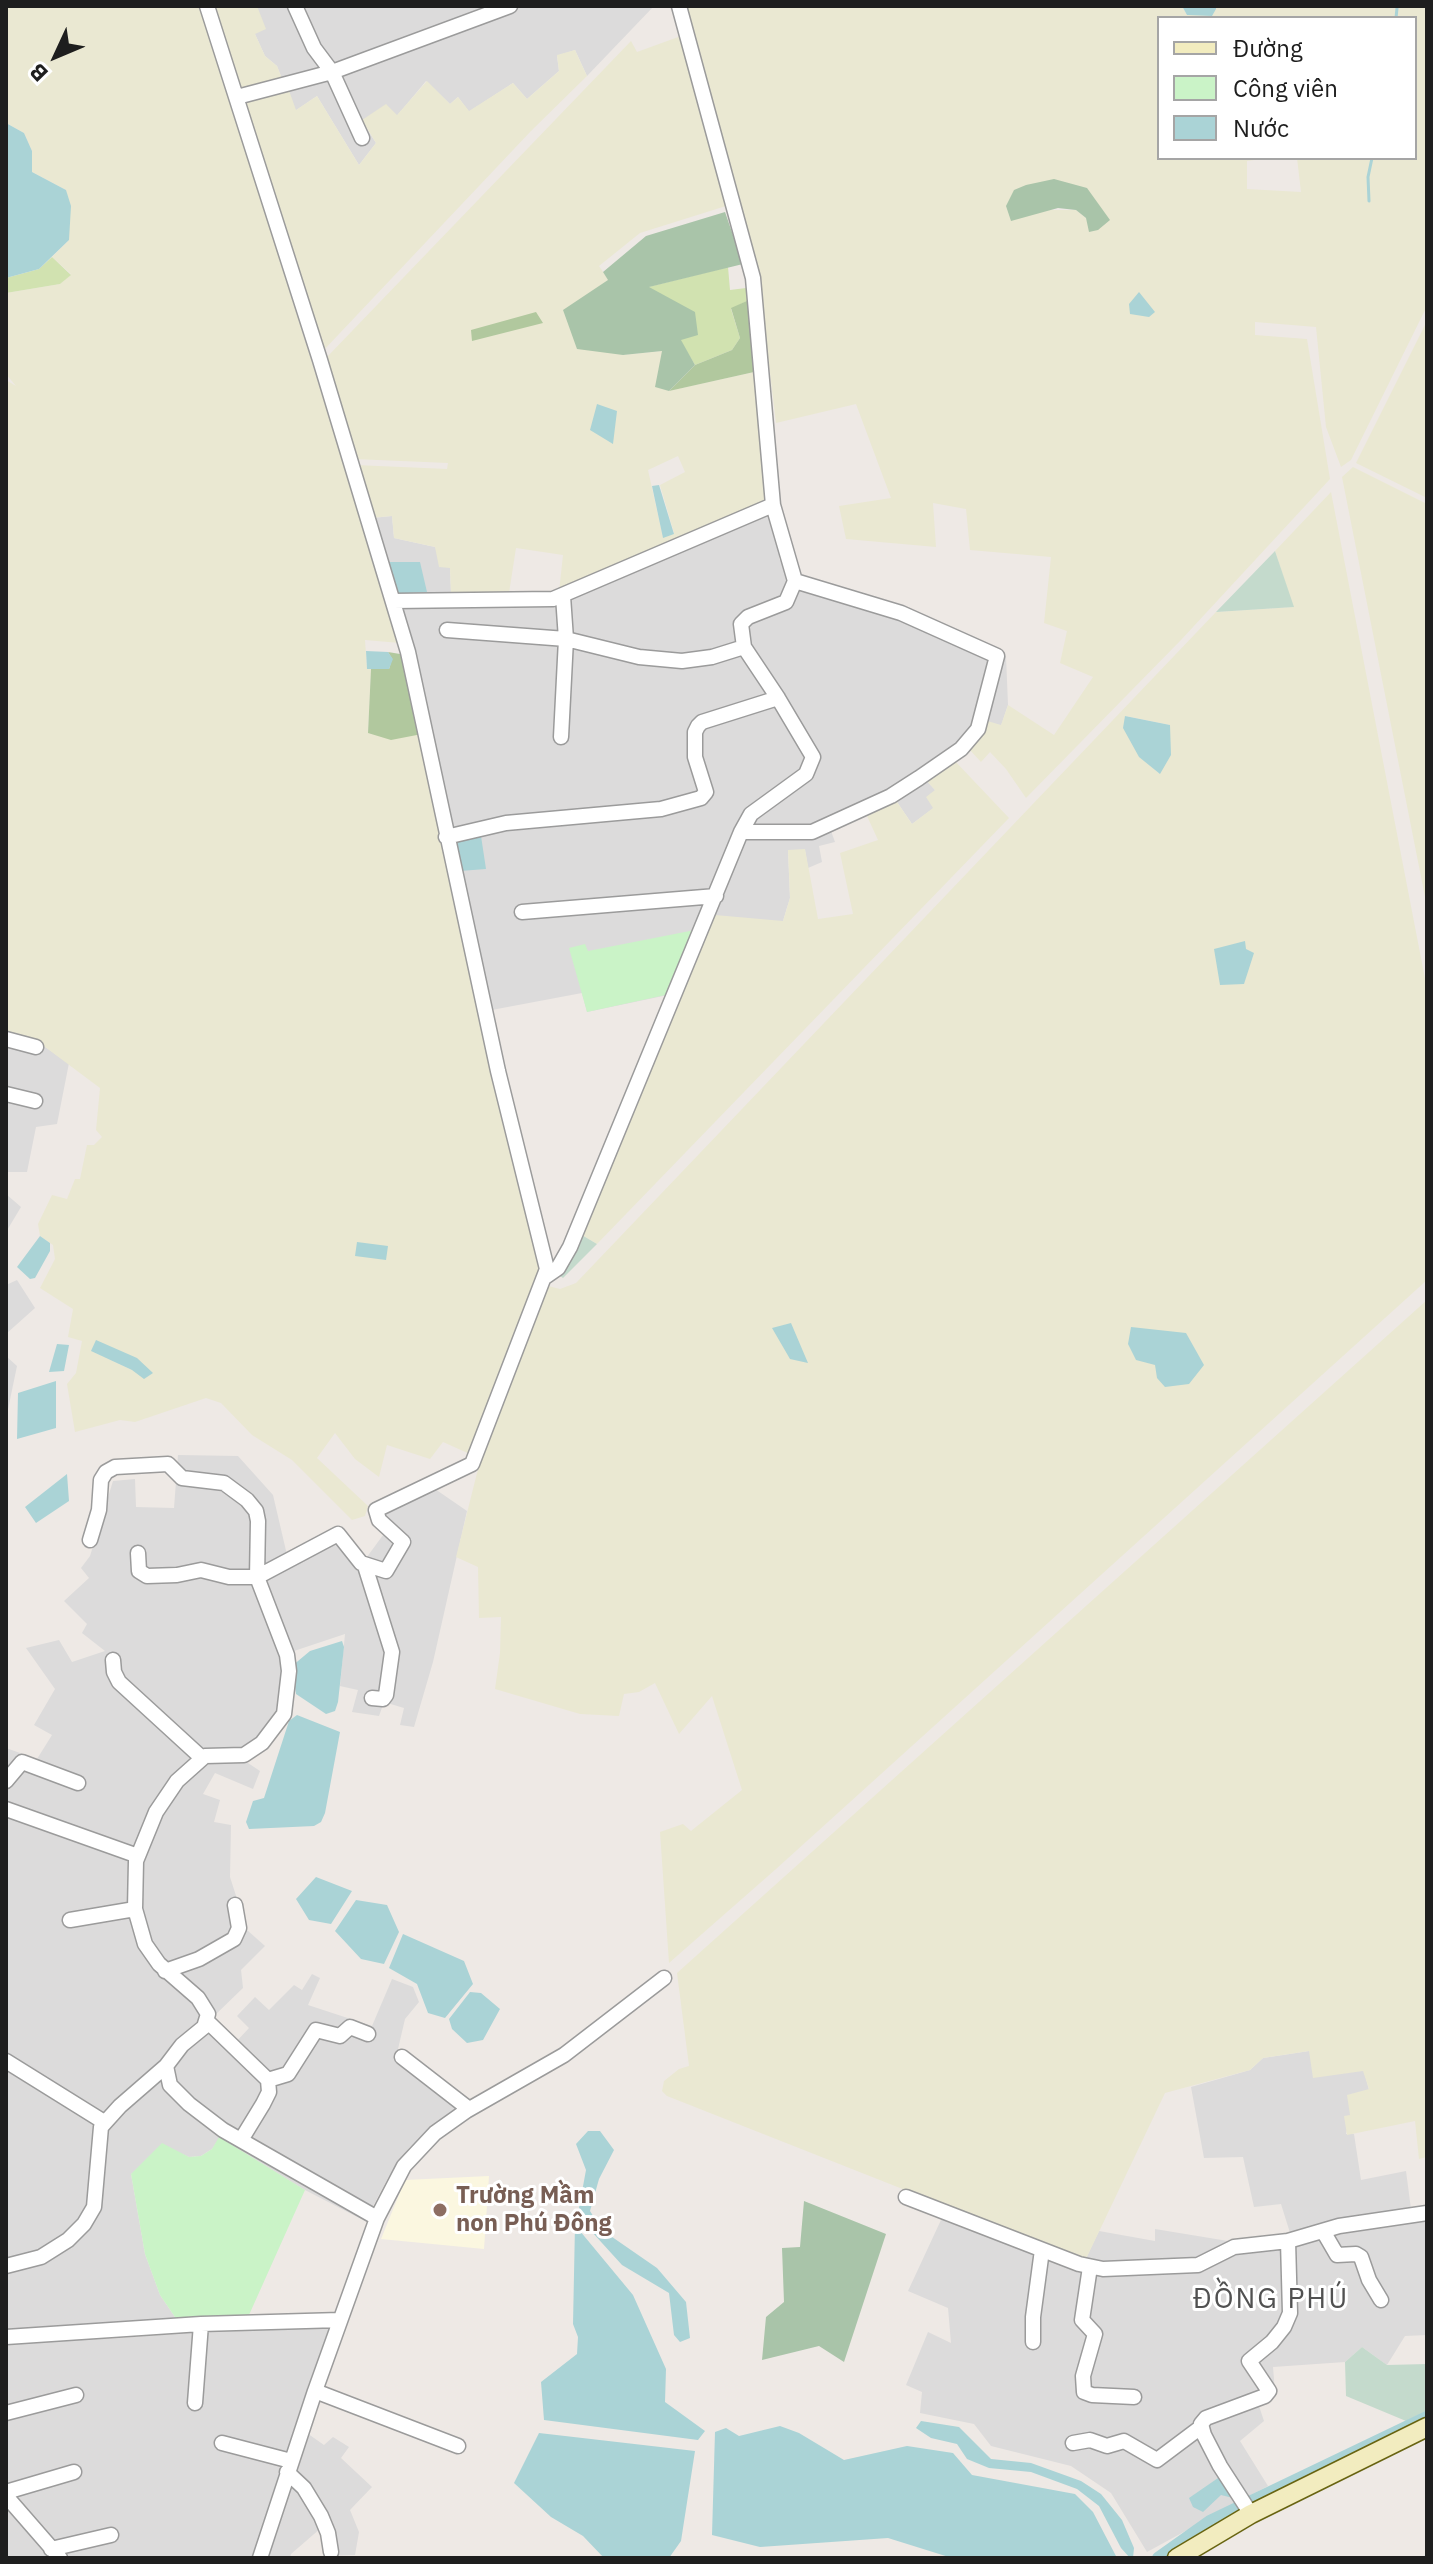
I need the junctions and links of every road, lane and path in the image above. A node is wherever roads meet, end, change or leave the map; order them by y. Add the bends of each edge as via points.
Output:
1 (207, 6) edge
2 (295, 6) edge
3 (510, 6) edge
4 (679, 6) edge
5 (477, 11) edge
6 (332, 72) junction
7 (237, 97) junction
8 (362, 138) dead end
9 (773, 505) junction
10 (795, 581) junction
11 (563, 596) junction
12 (393, 601) junction
13 (447, 630) dead end
14 (566, 639) junction
15 (744, 647) junction
16 (778, 698) junction
17 (561, 737) dead end
18 (741, 832) junction
19 (446, 837) junction
20 (716, 896) junction
21 (522, 912) dead end
22 (6, 1039) edge
23 (36, 1047) dead end
24 (6, 1094) edge
25 (35, 1101) dead end
26 (545, 1277) junction
27 (90, 1540) dead end
28 (138, 1553) dead end
29 (365, 1566) junction
30 (257, 1577) junction
31 (113, 1660) dead end
32 (372, 1698) dead end
33 (202, 1758) junction
34 (6, 1781) edge
35 (78, 1783) dead end
36 (6, 1809) edge
37 (138, 1856) junction
38 (235, 1905) dead end
39 (135, 1909) junction
40 (70, 1920) dead end
41 (165, 1971) junction
42 (664, 1978) dead end
43 (207, 2021) junction
44 (368, 2034) dead end
45 (402, 2057) dead end
46 (6, 2061) edge
47 (166, 2066) junction
48 (268, 2080) junction
49 (469, 2109) junction
50 (104, 2122) junction
51 (241, 2140) junction
52 (906, 2197) dead end
53 (1427, 2213) edge
54 (377, 2218) junction
55 (1323, 2231) junction
56 (1288, 2241) junction
57 (1042, 2250) junction
58 (6, 2266) edge
59 (1090, 2267) junction
60 (1381, 2300) dead end
61 (340, 2320) junction
62 (201, 2324) junction
63 (6, 2337) edge
64 (1033, 2342) dead end
65 (315, 2391) junction
66 (76, 2395) dead end
67 (1134, 2397) dead end
68 (195, 2403) dead end
69 (6, 2413) edge
70 (1201, 2427) junction
71 (1427, 2427) edge
72 (222, 2443) dead end
73 (1073, 2443) dead end
74 (458, 2446) dead end
75 (289, 2467) junction
76 (74, 2472) dead end
77 (6, 2494) edge
78 (1246, 2507) junction
79 (111, 2535) dead end
80 (331, 2552) dead end
81 (56, 2553) edge
82 (260, 2558) edge
83 (1177, 2558) edge

1 - 7 street
2 - 6 street
3 - 5 street
4 - 9 street via 753,278
5 - 6 street
6 - 7 street
6 - 8 street
7 - 12 street
9 - 10 street
9 - 11 street
10 - 15 street via 786,602 741,624
10 - 18 street via 901,613 997,656 978,729 961,749 919,778 812,832
11 - 12 street
11 - 14 street
12 - 19 street
13 - 14 street
14 - 15 street via 639,657 682,661
14 - 17 street
15 - 16 street
16 - 18 street via 813,757 806,774 751,814
16 - 19 street via 698,726 695,757 706,792 701,798 661,809 506,823
18 - 20 street
19 - 26 street
20 - 21 street
20 - 26 street via 570,1247 558,1268
22 - 23 street
24 - 25 street
26 - 29 street via 472,1464 376,1510 379,1520 403,1542 386,1571
27 - 30 street via 106,1472 120,1466 168,1464 182,1478 224,1483 252,1505 258,1521
28 - 30 street via 139,1571 147,1576 201,1570
29 - 30 street via 338,1534
29 - 32 street via 392,1652 386,1695
30 - 33 street via 287,1655 284,1714 262,1743 244,1755
31 - 33 street via 119,1682
33 - 37 street via 163,1799
34 - 35 street via 22,1762
36 - 37 street
37 - 39 street
38 - 41 street via 239,1928 234,1939
39 - 40 street
39 - 41 street via 145,1944
41 - 43 street via 198,1998
42 - 49 street via 564,2055
43 - 47 street
43 - 48 street
44 - 48 street via 350,2027 340,2036 316,2030 288,2074
45 - 49 street
46 - 50 street
47 - 50 street
47 - 51 street via 170,2085 189,2104
48 - 51 street via 269,2092
49 - 54 street via 411,2157
50 - 58 street via 94,2207 84,2224 41,2257
51 - 54 street
52 - 57 street
53 - 55 street
54 - 61 street
55 - 56 street
55 - 60 street via 1337,2255 1361,2257
56 - 59 street via 1234,2247 1198,2265
56 - 70 street via 1290,2313 1272,2342 1249,2361 1268,2393 1206,2418
57 - 59 street
57 - 64 street
59 - 67 street via 1082,2320 1095,2334 1084,2392
61 - 62 street
61 - 65 street
62 - 63 street
62 - 68 street
65 - 74 street
65 - 75 street
66 - 69 street
70 - 73 street via 1157,2460 1124,2441 1107,2446 1090,2440
70 - 78 street
71 - 78 main road
72 - 75 street
75 - 80 street via 313,2501
75 - 82 street
76 - 77 street
77 - 81 street
78 - 83 main road
79 - 81 street

